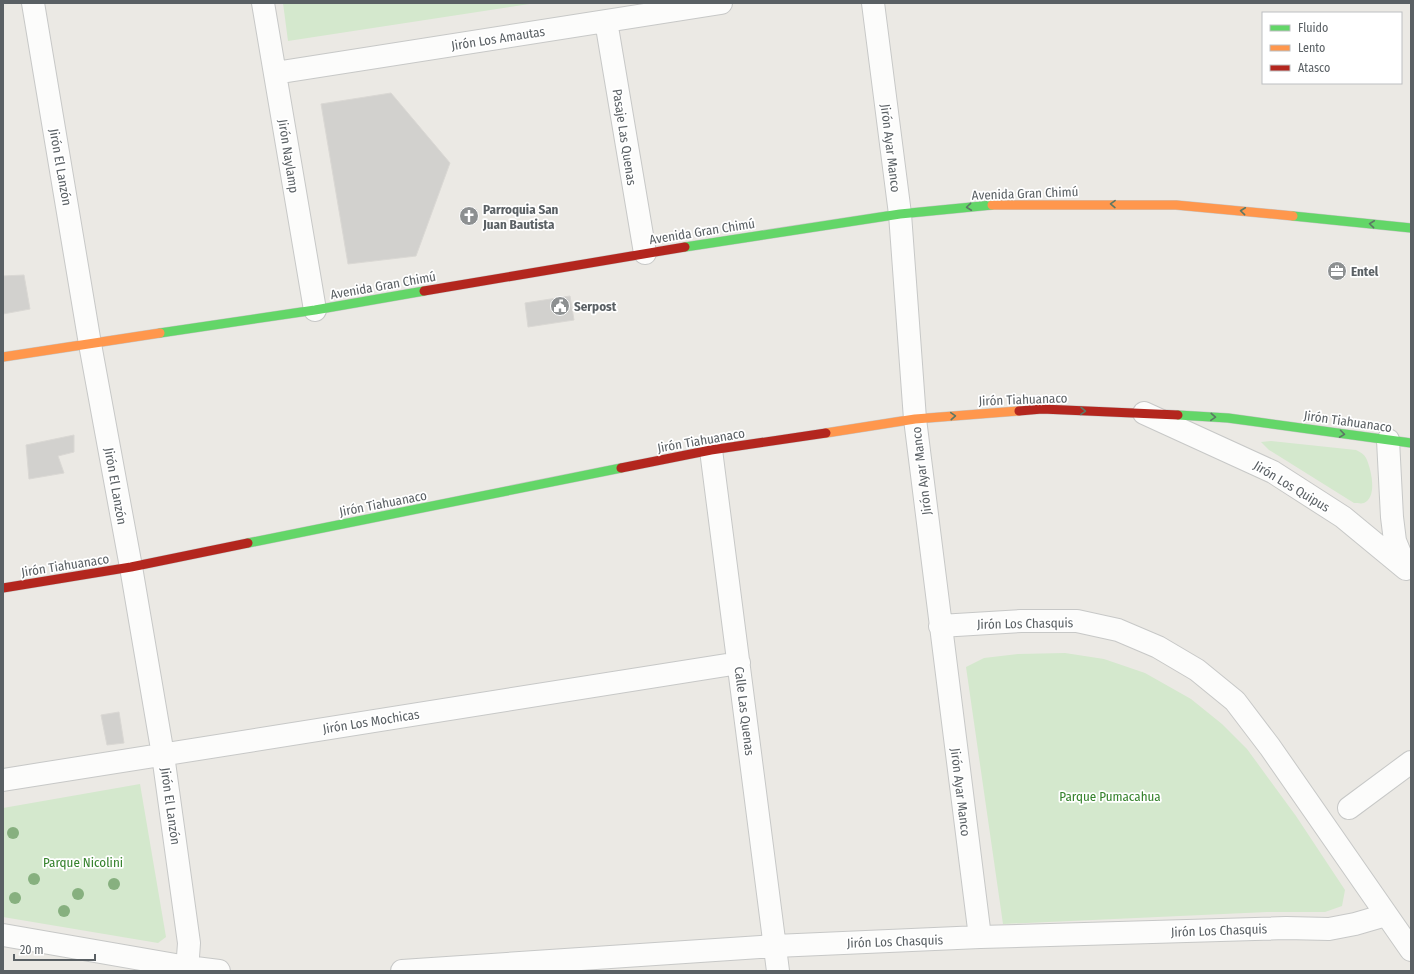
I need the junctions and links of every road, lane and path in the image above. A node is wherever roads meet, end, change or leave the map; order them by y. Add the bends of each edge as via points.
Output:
1 (33, 3) edge
2 (263, 3) edge
3 (721, 3) edge
4 (873, 3) edge
5 (638, 9) edge
6 (606, 21) junction
7 (275, 73) junction
8 (900, 214) junction
9 (1411, 228) edge
10 (645, 253) junction
11 (315, 310) junction
12 (90, 344) junction
13 (3, 357) edge
14 (1144, 413) junction
15 (914, 419) junction
16 (1388, 440) junction
17 (1411, 443) edge
18 (711, 450) junction
19 (131, 567) junction
20 (1409, 572) edge
21 (3, 588) edge
22 (940, 626) junction
23 (739, 663) junction
24 (163, 755) junction
25 (1411, 762) edge
26 (3, 780) edge
27 (1349, 808) dead end
28 (1386, 915) junction
29 (3, 936) edge
30 (980, 937) junction
31 (775, 946) junction
32 (1411, 950) edge
33 (187, 969) edge
34 (219, 971) edge
35 (402, 971) edge
36 (778, 971) edge

1 - 12 street, Jirón El Lanzón
2 - 7 street, Jirón Naylamp
3 - 5 street, Jirón Los Amautas
4 - 8 street, Jirón Ayar Manco
5 - 6 street, Jirón Los Amautas
6 - 7 street, Jirón Los Amautas
6 - 10 street, Pasaje Las Quenas
7 - 11 street, Jirón Naylamp
9 -> 8 street, Avenida Gran Chimú via 1176,205 984,206
8 - 10 street, Avenida Gran Chimú
8 - 15 street, Jirón Ayar Manco
10 - 11 street, Avenida Gran Chimú
11 - 12 street, Avenida Gran Chimú
12 - 13 street, Avenida Gran Chimú
12 - 19 street, Jirón El Lanzón
15 -> 14 street, Jirón Tiahuanaco via 1042,409
14 -> 16 street, Jirón Tiahuanaco via 1228,418
14 - 20 street, Jirón Los Quipus via 1273,472 1343,517
15 - 18 street, Jirón Tiahuanaco
15 - 22 street, Jirón Ayar Manco
16 - 17 street, Jirón Tiahuanaco
16 - 20 street, Jirón Los Quipus via 1395,541
18 - 19 street, Jirón Tiahuanaco
18 - 23 street, Calle Las Quenas
19 - 21 street, Jirón Tiahuanaco
19 - 24 street, Jirón El Lanzón
22 - 28 street, Jirón Los Chasquis via 1022,621 1077,621 1118,630 1158,647 1197,670 1235,701 1270,747
22 - 30 street, Jirón Ayar Manco
23 - 24 street, Jirón Los Mochicas
23 - 31 street, Calle Las Quenas
24 - 26 street, Jirón Los Mochicas
24 - 33 street, Jirón El Lanzón via 189,943
25 - 27 street
28 - 30 street, Jirón Los Chasquis via 1329,929
28 - 32 street, Jirón Los Chasquis
29 - 33 street
30 - 31 street, Jirón Los Chasquis
31 - 35 street, Jirón Los Chasquis
31 - 36 street, Calle Las Quenas
33 - 34 street

